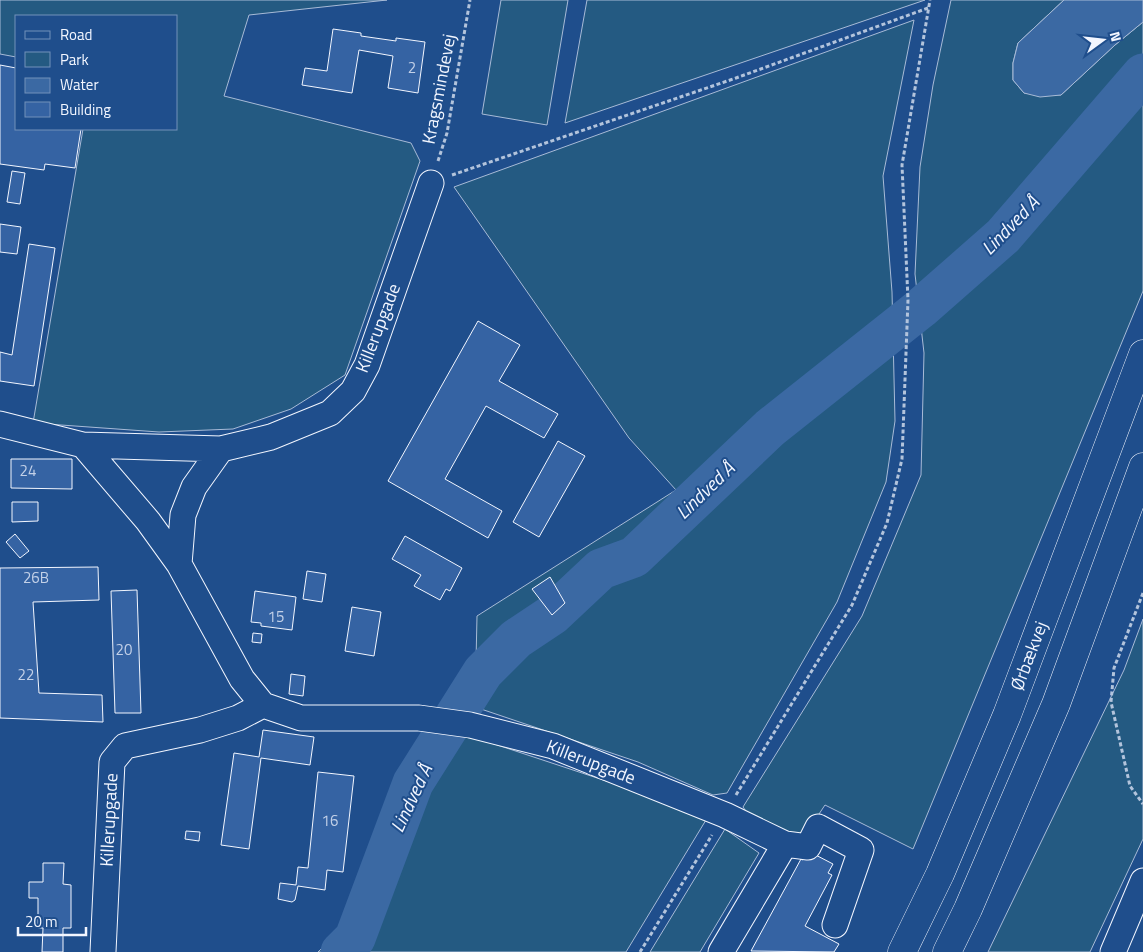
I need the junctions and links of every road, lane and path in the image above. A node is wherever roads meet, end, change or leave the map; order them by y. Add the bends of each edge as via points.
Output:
1 (470, 0) edge
2 (930, 0) edge
3 (928, 8) junction
4 (430, 183) junction
5 (1143, 354) edge
6 (0, 424) edge
7 (83, 445) junction
8 (221, 449) junction
9 (1143, 468) edge
10 (179, 564) junction
11 (1143, 592) edge
12 (263, 705) junction
13 (1143, 804) edge
14 (724, 815) junction
15 (785, 844) junction
16 (1143, 881) edge
17 (835, 925) dead end
18 (103, 952) edge
19 (640, 952) edge
20 (721, 952) edge
21 (902, 952) edge
22 (947, 952) edge
23 (1113, 952) edge

1 - 4 path, Kragsmindevej via 447,133
2 - 3 path
3 - 4 path
3 - 14 path via 902,165 908,300 902,459 886,523 852,605
4 - 8 street, Killerupgade via 367,365 353,391 330,413 271,437
5 - 21 main road, Ørbækvej via 1007,715 940,874
6 - 7 street, Killerupgade
7 - 8 street, Killerupgade
7 - 10 street via 148,521
8 - 10 street via 194,487 184,516
9 - 22 main road via 1056,704
10 - 12 street via 242,679
11 - 13 path via 1114,668 1110,702 1130,786
12 - 14 street, Killerupgade via 301,718 419,718 470,726 553,746
12 - 18 street, Killerupgade via 238,718 200,730 126,746 112,762
14 - 15 street, Killerupgade
14 - 19 path
15 - 17 street via 808,847 818,827 861,850
15 - 20 street
16 - 23 street

